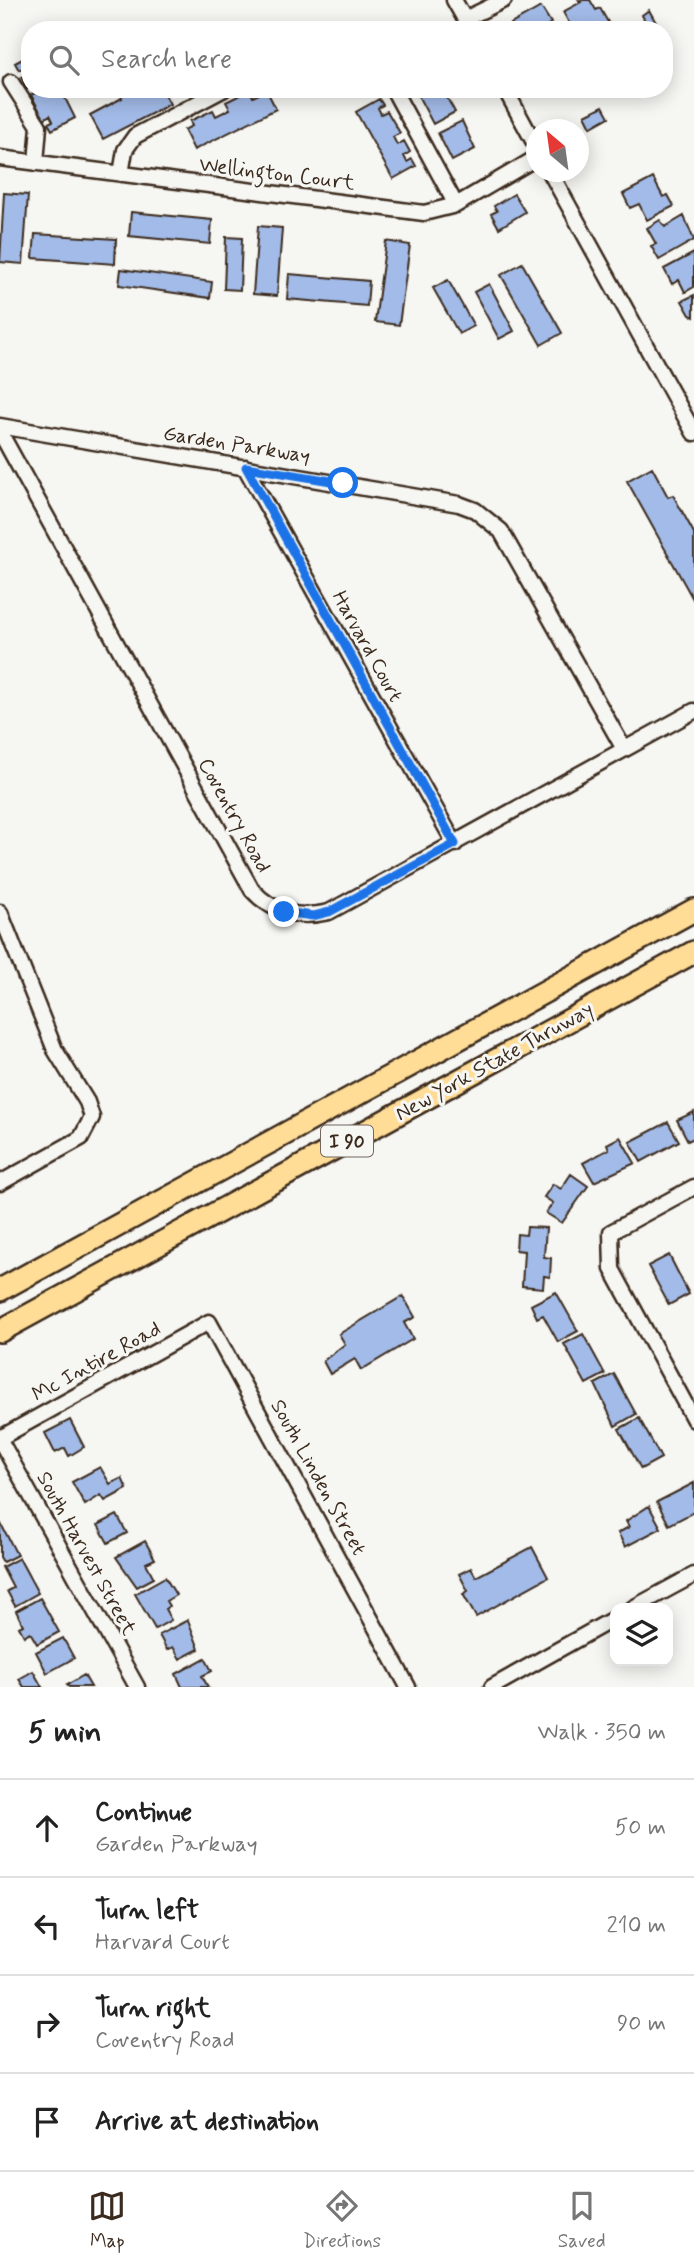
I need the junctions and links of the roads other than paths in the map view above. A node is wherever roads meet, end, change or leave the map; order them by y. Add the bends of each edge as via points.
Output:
1 (454, 0) edge
2 (504, 0) edge
3 (466, 21) edge
4 (472, 21) edge
5 (10, 82) dead end
6 (207, 98) edge
7 (398, 98) edge
8 (510, 98) edge
9 (526, 126) edge
10 (0, 158) edge
11 (36, 163) junction
12 (526, 164) edge
13 (121, 174) junction
14 (556, 182) edge
15 (456, 205) junction
16 (0, 426) edge
17 (0, 432) edge
18 (694, 433) edge
19 (246, 467) junction
20 (694, 711) edge
21 (624, 750) junction
22 (455, 844) junction
23 (694, 910) edge
24 (0, 912) edge
25 (694, 952) edge
26 (0, 1183) edge
27 (694, 1187) edge
28 (0, 1290) edge
29 (0, 1331) edge
30 (176, 1340) joint
31 (694, 1420) edge
32 (0, 1439) edge
33 (694, 1575) edge
34 (643, 1603) edge
35 (610, 1621) edge
36 (137, 1687) edge
37 (408, 1687) edge
38 (492, 1687) edge

1 - 3 street
2 - 4 street
5 - 11 street via 39,126
6 - 13 street via 135,136 125,150
7 - 15 street
8 - 9 street
10 - 11 street, Wellington Court
11 - 13 street, Wellington Court
12 - 15 street, Wellington Court
13 - 15 street, Wellington Court via 424,213
14 - 18 street
16 - 19 street, Garden Parkway
17 - 22 street, Coventry Road via 260,899 297,916 329,912
19 - 21 street, Garden Parkway via 458,504 488,518 509,544
19 - 22 street, Harvard Court
20 - 21 street, Coventry Road
21 - 22 street, Coventry Road
23 - 28 highway, New York State Thruway / I 90
24 - 26 street via 55,1050 92,1117 81,1138
25 - 29 highway, New York State Thruway / I 90
27 - 31 street via 611,1232 612,1269
30 - 32 street, Mc Intire Road
30 - 37 street, South Linden Street via 209,1322
32 - 36 street, South Harvest Street
33 - 34 street
35 - 38 street

